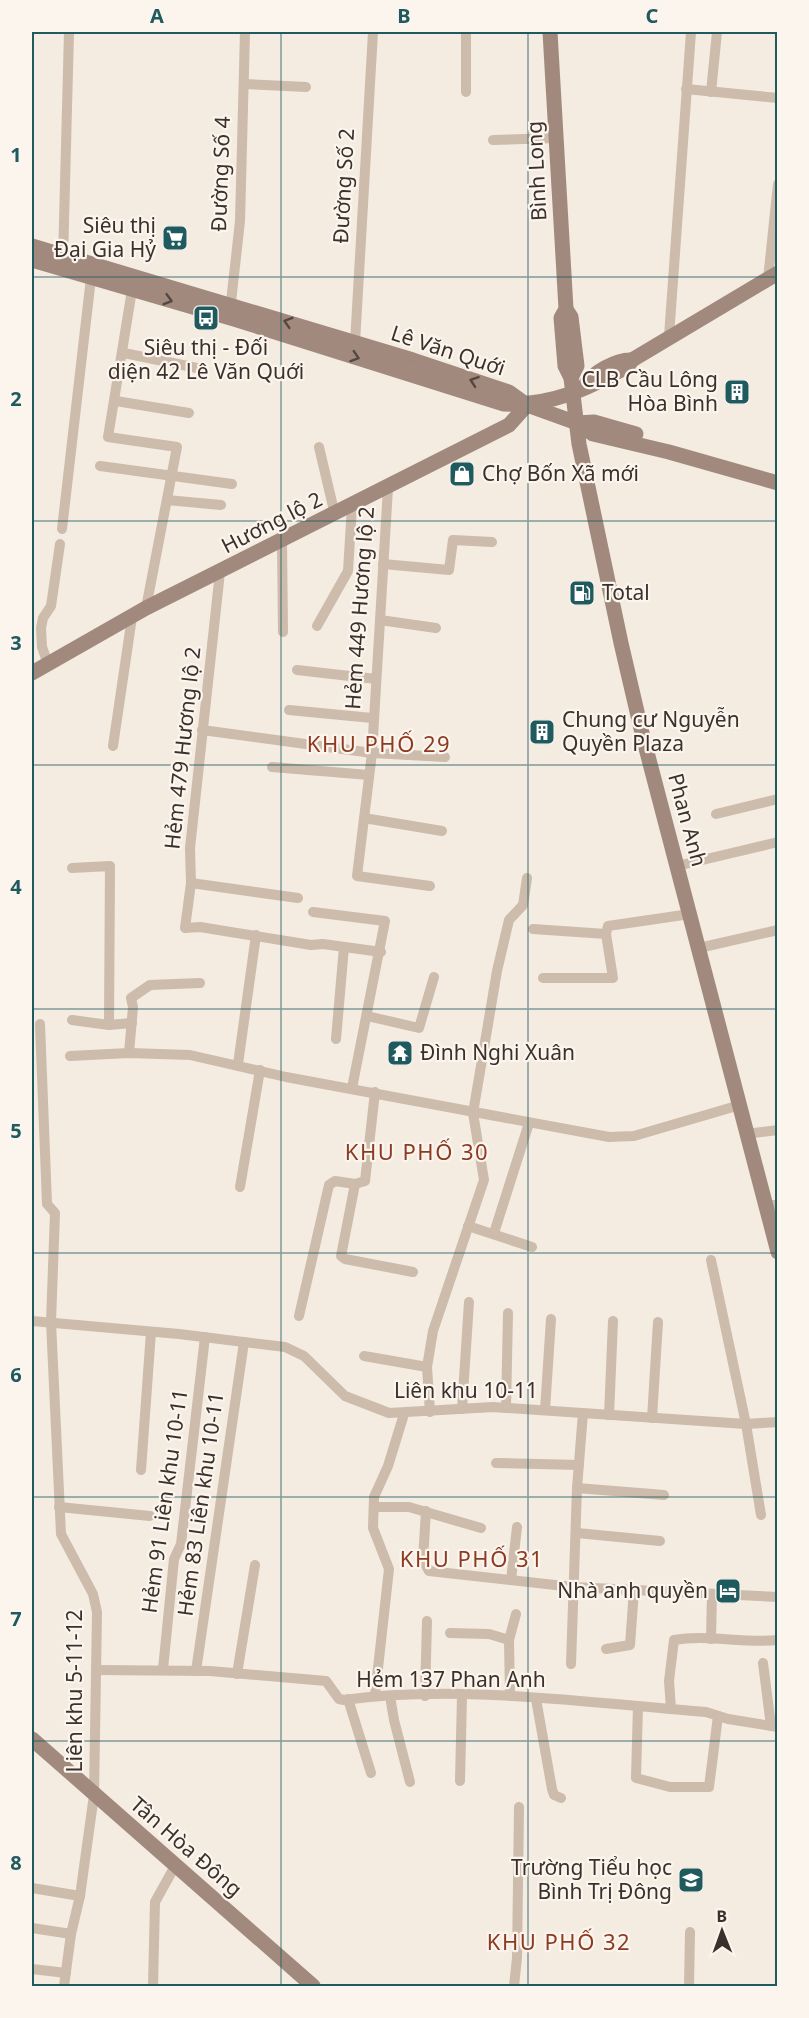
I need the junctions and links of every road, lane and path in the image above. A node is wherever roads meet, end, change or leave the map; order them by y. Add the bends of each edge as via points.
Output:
1 (69, 32) edge
2 (245, 32) edge
3 (373, 32) edge
4 (466, 32) edge
5 (550, 32) edge
6 (691, 32) edge
7 (717, 32) edge
8 (244, 84) junction
9 (306, 87) dead end
10 (686, 89) junction
11 (466, 92) dead end
12 (711, 92) junction
13 (777, 98) edge
14 (556, 138) junction
15 (493, 140) dead end
16 (777, 184) edge
17 (32, 246) edge
18 (32, 260) edge
19 (63, 263) junction
20 (773, 276) edge
21 (91, 278) junction
22 (132, 290) junction
23 (230, 311) junction
24 (669, 336) junction
25 (355, 343) junction
26 (124, 353) junction
27 (197, 368) dead end
28 (578, 391) junction
29 (116, 401) junction
30 (527, 405) junction
31 (189, 413) dead end
32 (577, 423) junction
33 (319, 447) dead end
34 (100, 466) dead end
35 (777, 473) edge
36 (172, 477) junction
37 (777, 483) edge
38 (232, 484) dead end
39 (388, 488) junction
40 (167, 500) junction
41 (221, 505) dead end
42 (352, 506) junction
43 (335, 515) junction
44 (62, 529) dead end
45 (282, 541) junction
46 (492, 542) dead end
47 (60, 544) dead end
48 (383, 564) junction
49 (220, 572) junction
50 (146, 608) junction
51 (132, 617) junction
52 (380, 620) junction
53 (317, 626) dead end
54 (436, 628) dead end
55 (283, 632) dead end
56 (48, 664) junction
57 (297, 670) dead end
58 (32, 673) edge
59 (376, 679) junction
60 (290, 710) dead end
61 (372, 718) junction
62 (202, 730) junction
63 (113, 746) dead end
64 (372, 753) junction
65 (445, 757) dead end
66 (272, 767) dead end
67 (369, 776) junction
68 (777, 799) edge
69 (716, 814) dead end
70 (364, 818) junction
71 (442, 831) dead end
72 (777, 842) edge
73 (677, 866) junction
74 (72, 868) dead end
75 (527, 878) dead end
76 (191, 883) junction
77 (430, 886) dead end
78 (298, 898) dead end
79 (313, 912) dead end
80 (690, 914) junction
81 (533, 929) dead end
82 (777, 930) edge
83 (606, 934) junction
84 (256, 935) junction
85 (344, 947) junction
86 (699, 948) junction
87 (381, 952) junction
88 (434, 977) dead end
89 (543, 978) dead end
90 (200, 983) dead end
91 (367, 1016) junction
92 (72, 1020) dead end
93 (132, 1023) junction
94 (40, 1024) dead end
95 (109, 1025) junction
96 (336, 1039) dead end
97 (36, 1053) edge
98 (129, 1053) junction
99 (70, 1056) dead end
100 (238, 1064) junction
101 (260, 1070) junction
102 (352, 1088) junction
103 (375, 1092) junction
104 (740, 1105) junction
105 (473, 1113) junction
106 (529, 1123) junction
107 (777, 1130) edge
108 (746, 1134) junction
109 (355, 1185) junction
110 (240, 1187) dead end
111 (771, 1205) edge
112 (468, 1226) junction
113 (494, 1233) junction
114 (532, 1247) dead end
115 (777, 1248) edge
116 (711, 1260) dead end
117 (413, 1272) dead end
118 (469, 1302) dead end
119 (508, 1313) dead end
120 (299, 1316) dead end
121 (551, 1319) dead end
122 (614, 1321) dead end
123 (32, 1322) edge
124 (51, 1322) junction
125 (658, 1322) dead end
126 (151, 1332) junction
127 (206, 1338) junction
128 (244, 1342) junction
129 (363, 1356) dead end
130 (428, 1367) junction
131 (506, 1408) junction
132 (462, 1409) junction
133 (545, 1410) junction
134 (430, 1412) junction
135 (583, 1413) junction
136 (404, 1414) junction
137 (609, 1415) junction
138 (652, 1418) junction
139 (777, 1422) edge
140 (746, 1424) junction
141 (496, 1463) dead end
142 (579, 1465) junction
143 (141, 1470) dead end
144 (577, 1488) junction
145 (664, 1495) dead end
146 (59, 1507) junction
147 (374, 1507) junction
148 (426, 1511) junction
149 (761, 1515) dead end
150 (150, 1516) dead end
151 (517, 1527) dead end
152 (481, 1528) dead end
153 (578, 1533) junction
154 (660, 1540) dead end
155 (255, 1565) dead end
156 (511, 1580) junction
157 (573, 1587) junction
158 (634, 1590) junction
159 (712, 1594) junction
160 (777, 1597) edge
161 (516, 1614) dead end
162 (427, 1621) dead end
163 (450, 1633) dead end
164 (711, 1639) junction
165 (509, 1640) junction
166 (777, 1640) edge
167 (606, 1649) dead end
168 (763, 1663) dead end
169 (571, 1664) dead end
170 (163, 1669) junction
171 (97, 1670) junction
172 (196, 1671) junction
173 (237, 1674) junction
174 (375, 1695) junction
175 (390, 1695) junction
176 (425, 1696) junction
177 (462, 1696) junction
178 (510, 1696) junction
179 (348, 1699) junction
180 (536, 1699) junction
181 (638, 1706) junction
182 (671, 1709) junction
183 (718, 1716) junction
184 (774, 1727) edge
185 (32, 1739) edge
186 (371, 1773) dead end
187 (460, 1781) dead end
188 (410, 1782) dead end
189 (94, 1795) junction
190 (561, 1798) dead end
191 (519, 1807) dead end
192 (176, 1866) junction
193 (32, 1888) edge
194 (80, 1896) junction
195 (32, 1928) edge
196 (690, 1932) dead end
197 (71, 1934) junction
198 (32, 1969) edge
199 (66, 1972) junction
200 (64, 1986) edge
201 (153, 1986) edge
202 (313, 1986) edge
203 (514, 1986) edge
204 (689, 1986) edge

1 - 19 street
2 - 8 street, Đường Số 4
3 - 25 street, Đường Số 2
4 - 11 street
5 - 14 main road, Bình Long
6 - 10 street
7 - 12 street
8 - 9 street
8 - 23 street, Đường Số 4 via 240,221
10 - 12 street
10 - 24 street
12 - 13 street
14 - 15 street
14 - 28 main road, Bình Long via 566,309 561,318 565,366
16 - 20 street
17 - 19 main road, Lê Văn Quới
18 - 19 main road, Lê Văn Quới
19 - 21 main road, Lê Văn Quới
19 - 23 main road, Lê Văn Quới
20 - 24 main road
21 - 22 main road, Lê Văn Quới
21 - 44 street
22 -> 23 main road, Lê Văn Quới
22 - 26 street
25 -> 23 main road, Lê Văn Quới
23 -> 30 main road, Lê Văn Quới via 504,404
24 - 28 main road via 627,366
30 -> 25 main road, Lê Văn Quới via 509,392
26 - 27 street
26 - 29 street
28 - 30 main road
28 - 32 main road, Phan Anh
29 - 31 street
29 - 36 street via 108,437 177,447
30 - 32 main road
30 - 39 main road, Hương lộ 2 via 509,424
32 - 35 main road via 594,422
32 - 37 main road via 593,434
32 - 73 main road, Phan Anh via 619,634
33 - 43 street
34 - 36 street
36 - 38 street
36 - 40 street
39 - 42 main road, Hương lộ 2
39 - 48 street, Hẻm 449 Hương lộ 2
40 - 41 street
40 - 50 street
42 - 43 main road, Hương lộ 2
42 - 53 street via 348,571
43 - 45 main road, Hương lộ 2
45 - 49 main road, Hương lộ 2
45 - 55 street
46 - 48 street via 453,540 448,570
47 - 56 street via 51,606 41,628
48 - 52 street, Hẻm 449 Hương lộ 2
49 - 50 main road, Hương lộ 2
49 - 62 street, Hẻm 479 Hương lộ 2
50 - 51 main road, Hương lộ 2
51 - 56 main road, Hương lộ 2
51 - 63 street
52 - 54 street
52 - 59 street, Hẻm 449 Hương lộ 2
56 - 58 main road, Hương lộ 2
57 - 59 street
59 - 61 street, Hẻm 449 Hương lộ 2
60 - 61 street
61 - 64 street, Hẻm 449 Hương lộ 2
62 - 64 street
62 - 76 street, Hẻm 479 Hương lộ 2 via 190,848
64 - 65 street
64 - 67 street, Hẻm 449 Hương lộ 2
66 - 67 street
67 - 70 street, Hẻm 449 Hương lộ 2
68 - 69 street
70 - 71 street
70 - 77 street, Hẻm 449 Hương lộ 2 via 358,877
72 - 73 street
73 - 80 main road, Phan Anh
74 - 95 street via 110,866
75 - 105 street via 523,905 508,920
76 - 78 street
76 - 84 street, Hẻm 479 Hương lộ 2 via 185,928
79 - 87 street via 386,921
80 - 83 street via 608,926
80 - 86 main road, Phan Anh
81 - 83 street
82 - 86 street
83 - 89 street via 613,978
84 - 85 street
84 - 100 street
85 - 87 street
85 - 96 street
86 - 104 main road, Phan Anh
87 - 91 street
88 - 91 street via 421,1027
90 - 93 street via 157,984 130,998
91 - 102 street
92 - 95 street
93 - 95 street
93 - 98 street
94 - 97 street, Liên khu 5-11-12
97 - 124 street, Liên khu 5-11-12 via 47,1204 55,1213
98 - 99 street
98 - 100 street via 190,1055
100 - 101 street
101 - 102 street
101 - 110 street
102 - 103 street
103 - 105 street
103 - 109 street via 365,1181
104 - 106 street via 621,1137 591,1136
104 - 108 main road, Phan Anh
105 - 106 street
105 - 112 street via 483,1179
106 - 113 street
107 - 108 street
108 - 111 main road, Phan Anh
109 - 117 street via 341,1249 345,1259
109 - 120 street via 335,1181 328,1185
111 - 115 main road, Phan Anh
112 - 113 street
112 - 130 street via 433,1331
113 - 114 street
116 - 140 street
118 - 132 street
119 - 131 street
121 - 133 street
122 - 137 street
123 - 124 street, Liên khu 10-11
124 - 126 street, Liên khu 10-11
124 - 146 street, Liên khu 5-11-12
125 - 138 street
126 - 127 street, Liên khu 10-11
126 - 143 street
127 - 128 street, Liên khu 10-11
127 - 170 street, Hẻm 91 Liên khu 10-11 via 181,1544 174,1559
128 - 136 street, Liên khu 10-11 via 285,1347 304,1356 345,1396 389,1413
128 - 172 street, Hẻm 83 Liên khu 10-11
129 - 130 street
130 - 134 street
131 - 132 street, Liên khu 10-11
131 - 133 street, Liên khu 10-11
132 - 134 street, Liên khu 10-11
133 - 135 street, Liên khu 10-11
134 - 136 street, Liên khu 10-11
135 - 137 street, Liên khu 10-11
135 - 142 street
136 - 147 street via 374,1497
137 - 138 street, Liên khu 10-11
138 - 140 street, Liên khu 10-11
139 - 140 street, Liên khu 10-11
140 - 149 street
141 - 142 street
142 - 144 street
144 - 145 street
144 - 153 street
146 - 150 street
146 - 171 street, Liên khu 5-11-12 via 61,1534 93,1593 97,1611
147 - 148 street
147 - 174 street via 373,1528 389,1569
148 - 152 street
148 - 156 street via 423,1560 429,1571
151 - 156 street
153 - 154 street
153 - 157 street
155 - 173 street
156 - 157 street
157 - 158 street
157 - 169 street
158 - 159 street
158 - 167 street via 630,1645
159 - 160 street
159 - 164 street
161 - 165 street
162 - 176 street
163 - 165 street via 489,1634
164 - 166 street via 756,1643
164 - 182 street via 674,1641 669,1681
165 - 178 street
168 - 184 street
170 - 171 street, Hẻm 137 Phan Anh
170 - 172 street, Hẻm 137 Phan Anh
171 - 189 street, Liên khu 5-11-12
172 - 173 street, Hẻm 137 Phan Anh
173 - 179 street, Hẻm 137 Phan Anh via 326,1682 339,1699
174 - 175 street, Hẻm 137 Phan Anh
174 - 179 street, Hẻm 137 Phan Anh
175 - 176 street, Hẻm 137 Phan Anh
175 - 188 street
176 - 177 street, Hẻm 137 Phan Anh
177 - 178 street, Hẻm 137 Phan Anh
177 - 187 street
178 - 180 street, Hẻm 137 Phan Anh
179 - 186 street
180 - 181 street, Hẻm 137 Phan Anh
180 - 190 street via 552,1789
181 - 182 street, Hẻm 137 Phan Anh
181 - 183 street via 636,1778 670,1787 709,1787
182 - 183 street, Hẻm 137 Phan Anh
183 - 184 street, Hẻm 137 Phan Anh
185 - 189 main road, Tân Hòa Đông
189 - 192 main road, Tân Hòa Đông
189 - 194 street, Liên khu 5-11-12
191 - 203 street via 518,1958
192 - 201 street via 155,1902
192 - 202 main road, Tân Hòa Đông
193 - 194 street
194 - 197 street, Liên khu 5-11-12
195 - 197 street
196 - 204 street
197 - 199 street, Liên khu 5-11-12
198 - 199 street
199 - 200 street, Liên khu 5-11-12

